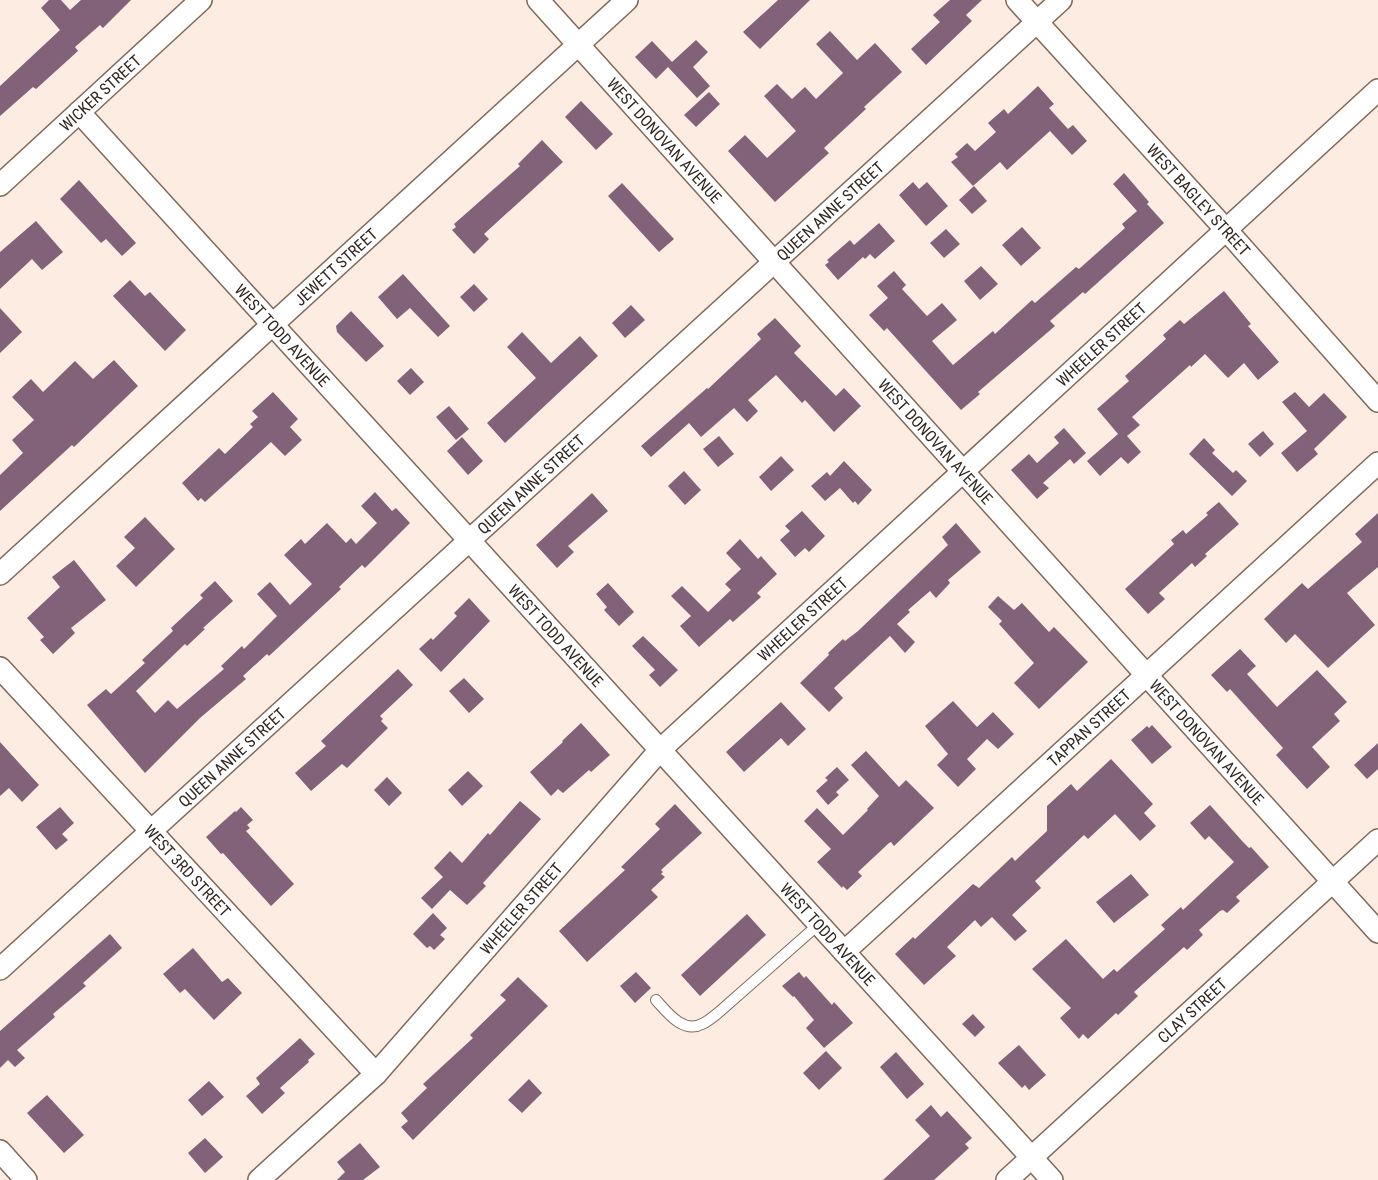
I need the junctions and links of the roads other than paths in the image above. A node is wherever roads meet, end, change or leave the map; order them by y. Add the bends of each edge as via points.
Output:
1 (201, 0) edge
2 (538, 0) edge
3 (627, 0) edge
4 (1017, 0) edge
5 (1061, 0) edge
6 (1038, 21) junction
7 (578, 44) junction
8 (1378, 90) edge
9 (79, 112) junction
10 (0, 186) edge
11 (1226, 230) junction
12 (774, 262) junction
13 (273, 324) junction
14 (1378, 401) edge
15 (1378, 463) edge
16 (963, 472) junction
17 (470, 540) junction
18 (0, 574) edge
19 (0, 668) edge
20 (1146, 675) junction
21 (660, 750) junction
22 (151, 832) junction
23 (1378, 840) edge
24 (1332, 882) junction
25 (819, 924) junction
26 (1378, 932) edge
27 (844, 952) junction
28 (0, 970) edge
29 (656, 1000) dead end
30 (376, 1074) junction
31 (0, 1151) edge
32 (1032, 1158) junction
33 (26, 1180) edge
34 (259, 1180) edge
35 (1007, 1180) edge
36 (1052, 1180) edge

1 - 9 street, WICKER STREET
2 - 7 street, WEST DONOVAN AVENUE
3 - 7 street, JEWETT STREET
4 - 6 street, WEST BAGLEY STREET
5 - 6 street, QUEEN ANNE STREET
6 - 11 street, WEST BAGLEY STREET
6 - 12 street, QUEEN ANNE STREET
7 - 12 street, WEST DONOVAN AVENUE
7 - 13 street, JEWETT STREET
8 - 11 street, WHEELER STREET
9 - 10 street, WICKER STREET
9 - 13 street, WEST TODD AVENUE
11 - 14 street, WEST BAGLEY STREET
11 - 16 street, WHEELER STREET
12 - 16 street, WEST DONOVAN AVENUE
12 - 17 street, QUEEN ANNE STREET
13 - 17 street, WEST TODD AVENUE
13 - 18 street, JEWETT STREET
15 - 20 street, TAPPAN STREET
16 - 20 street, WEST DONOVAN AVENUE
16 - 21 street, WHEELER STREET
17 - 21 street, WEST TODD AVENUE
17 - 22 street, QUEEN ANNE STREET
19 - 22 street, WEST 3RD STREET
20 - 24 street, WEST DONOVAN AVENUE
20 - 27 street, TAPPAN STREET
21 - 25 street, WEST TODD AVENUE
21 - 30 street, WHEELER STREET
22 - 28 street, QUEEN ANNE STREET
22 - 30 street, WEST 3RD STREET
23 - 24 street, CLAY STREET
24 - 26 street, WEST DONOVAN AVENUE
24 - 32 street, CLAY STREET
25 - 27 street, WEST TODD AVENUE
25 - 29 lane via 700,1026 676,1022
27 - 32 street, WEST TODD AVENUE
30 - 34 street, WHEELER STREET
31 - 33 street
32 - 35 street, CLAY STREET
32 - 36 street, WEST TODD AVENUE

